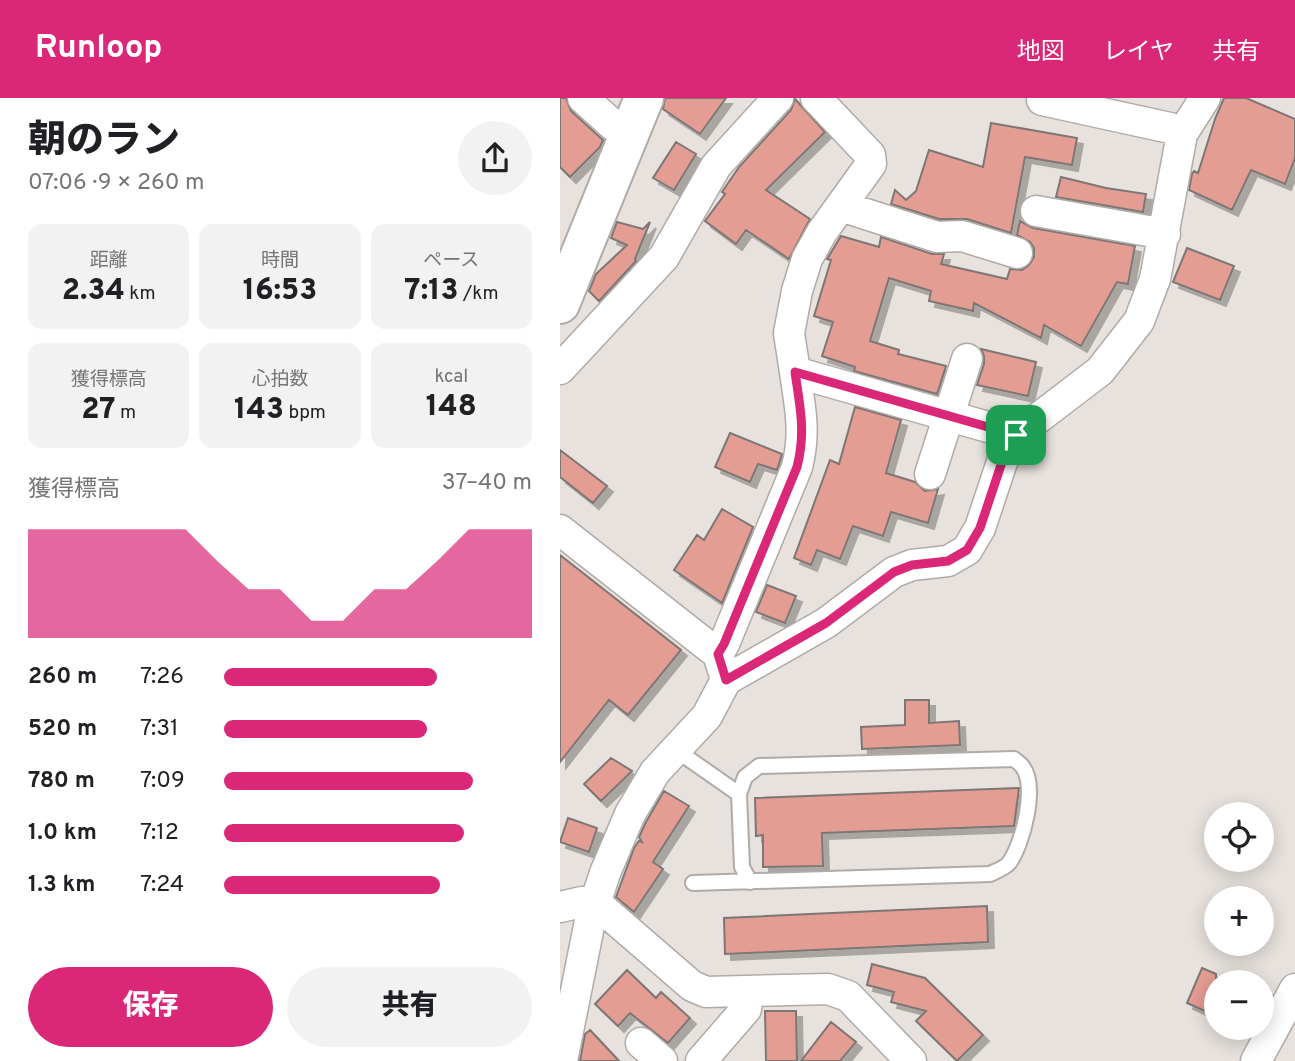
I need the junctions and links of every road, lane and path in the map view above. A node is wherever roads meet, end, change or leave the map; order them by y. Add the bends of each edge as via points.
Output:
1 (583, 98) edge
2 (644, 98) edge
3 (778, 98) edge
4 (816, 98) edge
5 (1205, 98) edge
6 (1042, 100) dead end
7 (1182, 134) junction
8 (629, 135) junction
9 (841, 205) junction
10 (1036, 211) dead end
11 (1165, 234) junction
12 (1017, 253) dead end
13 (560, 304) edge
14 (967, 359) dead end
15 (560, 369) edge
16 (795, 372) junction
17 (950, 415) junction
18 (1016, 435) junction
19 (930, 474) dead end
20 (560, 530) edge
21 (722, 667) junction
22 (676, 750) junction
23 (739, 794) junction
24 (750, 882) junction
25 (693, 883) dead end
26 (560, 907) edge
27 (594, 909) junction
28 (560, 923) edge
29 (1295, 989) edge
30 (748, 991) junction
31 (562, 1061) edge
32 (701, 1061) edge
33 (911, 1061) edge
34 (1256, 1061) edge

1 - 8 street
2 - 8 street
3 - 15 street via 716,166 664,257
4 - 9 street via 870,155 871,164
5 - 7 street
6 - 7 street
7 - 11 street
8 - 13 street
9 - 12 street via 937,237 962,236
9 - 16 street via 807,259 797,291 789,334
10 - 11 street
11 - 18 street via 1139,321 1100,371
14 - 17 street
16 - 17 street
16 - 21 street via 803,423 800,457 729,631
17 - 18 street
17 - 19 street
18 - 21 street via 967,550 948,561 894,572 826,623
20 - 21 street
21 - 22 street via 707,716
22 - 23 lane
22 - 27 street via 655,772 630,814
23 - 24 lane via 742,867
23 - 24 lane via 745,777 760,766 1013,759 1023,766 1028,780 1023,834 1008,864 990,874
24 - 25 lane
26 - 27 street via 582,902
27 - 28 street
27 - 30 street via 692,986 706,992
27 - 31 street
29 - 34 street
30 - 32 street via 747,1009
30 - 33 street via 828,989 848,996

